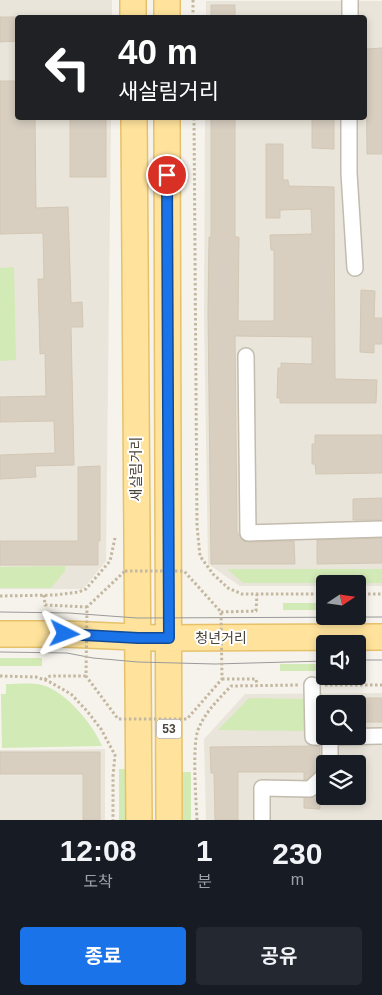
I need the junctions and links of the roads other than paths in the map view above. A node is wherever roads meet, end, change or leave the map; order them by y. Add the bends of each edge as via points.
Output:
1 (133, 0) edge
2 (167, 0) edge
3 (350, 0) edge
4 (133, 15) edge
5 (167, 15) edge
6 (350, 15) edge
7 (134, 120) edge
8 (167, 120) edge
9 (350, 120) edge
10 (355, 268) dead end
11 (246, 356) dead end
12 (382, 529) edge
13 (0, 634) edge
14 (382, 637) edge
15 (138, 638) junction
16 (169, 638) junction
17 (312, 685) dead end
18 (366, 736) edge
19 (382, 736) edge
20 (316, 737) edge
21 (316, 783) edge
22 (139, 820) edge
23 (169, 820) edge
24 (262, 820) edge

1 - 4 main road
2 - 5 main road
3 - 6 street
7 - 15 main road, 새살림거리
8 - 16 main road
9 - 10 street
11 - 12 street via 248,533
13 - 15 main road, 청년거리
14 - 16 main road, 청년거리
15 - 16 main road, 청년거리
15 - 22 main road, 새살림거리 / 53
16 - 23 main road, 53
17 - 20 street via 313,737
18 - 19 street
21 - 24 street via 310,789 262,788

